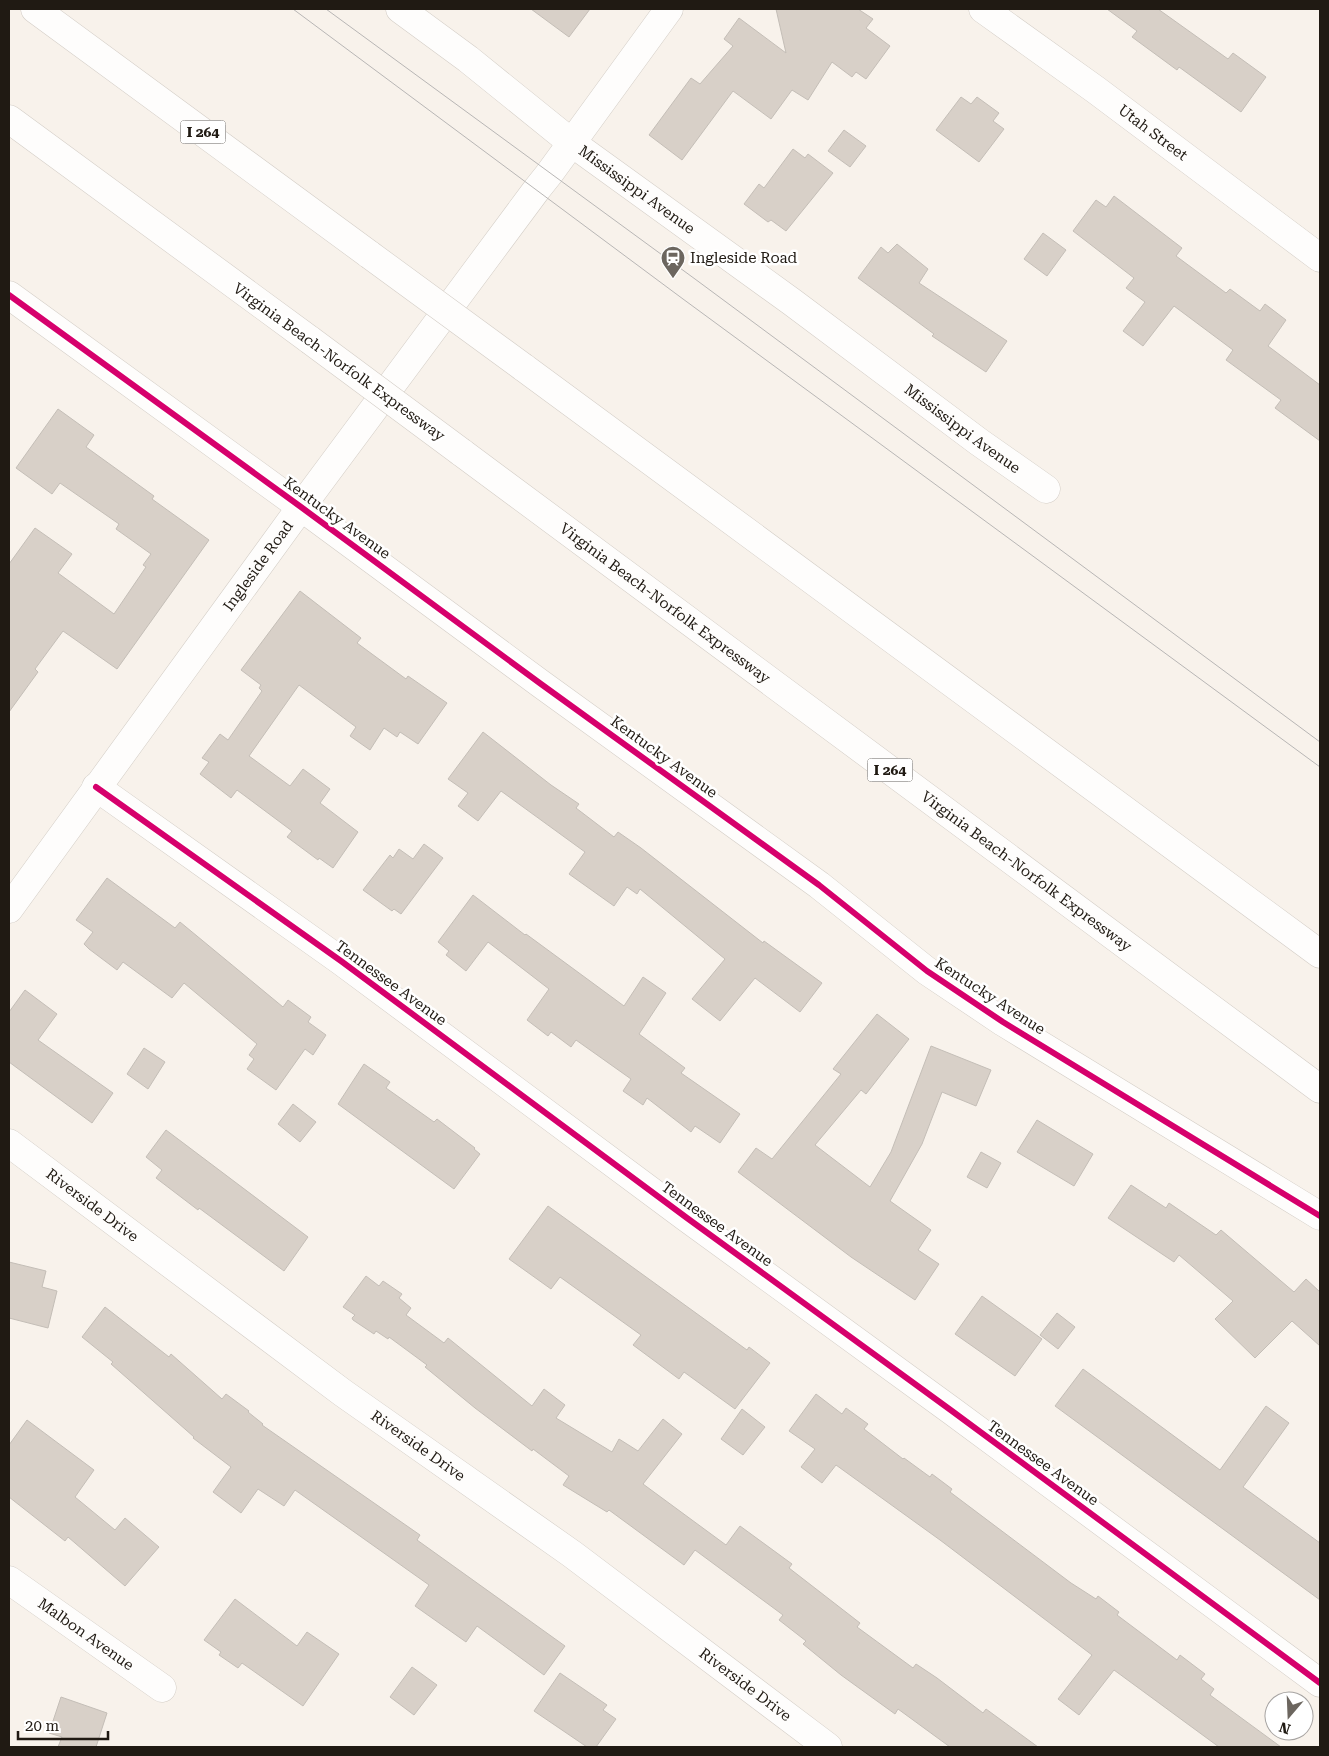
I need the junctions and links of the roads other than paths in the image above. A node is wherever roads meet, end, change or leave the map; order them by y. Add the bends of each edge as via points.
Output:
1 (35, 9) edge
2 (400, 9) edge
3 (669, 9) edge
4 (983, 9) edge
5 (9, 119) edge
6 (572, 143) junction
7 (1320, 258) edge
8 (9, 295) edge
9 (1046, 489) dead end
10 (301, 507) junction
11 (96, 787) junction
12 (9, 908) edge
13 (1320, 954) edge
14 (1320, 1089) edge
15 (9, 1143) edge
16 (1320, 1216) edge
17 (9, 1580) edge
18 (1320, 1683) edge
19 (162, 1688) dead end
20 (828, 1747) edge

1 - 13 main road, I 264, bridge
2 - 6 main road, Mississippi Avenue
3 - 6 main road, Ingleside Road
4 - 7 main road, Utah Street
5 - 14 main road, Virginia Beach-Norfolk Expressway / I 264, bridge
6 - 9 main road, Mississippi Avenue
6 - 10 main road, Ingleside Road
8 - 10 main road, Kentucky Avenue
10 - 11 main road, Ingleside Road
10 - 16 main road, Kentucky Avenue via 819,885 927,971 1003,1022
11 - 12 main road, Ingleside Road
11 - 18 main road, Tennessee Avenue via 342,961
15 - 20 main road, Riverside Drive via 343,1393 572,1554
17 - 19 main road, Malbon Avenue

